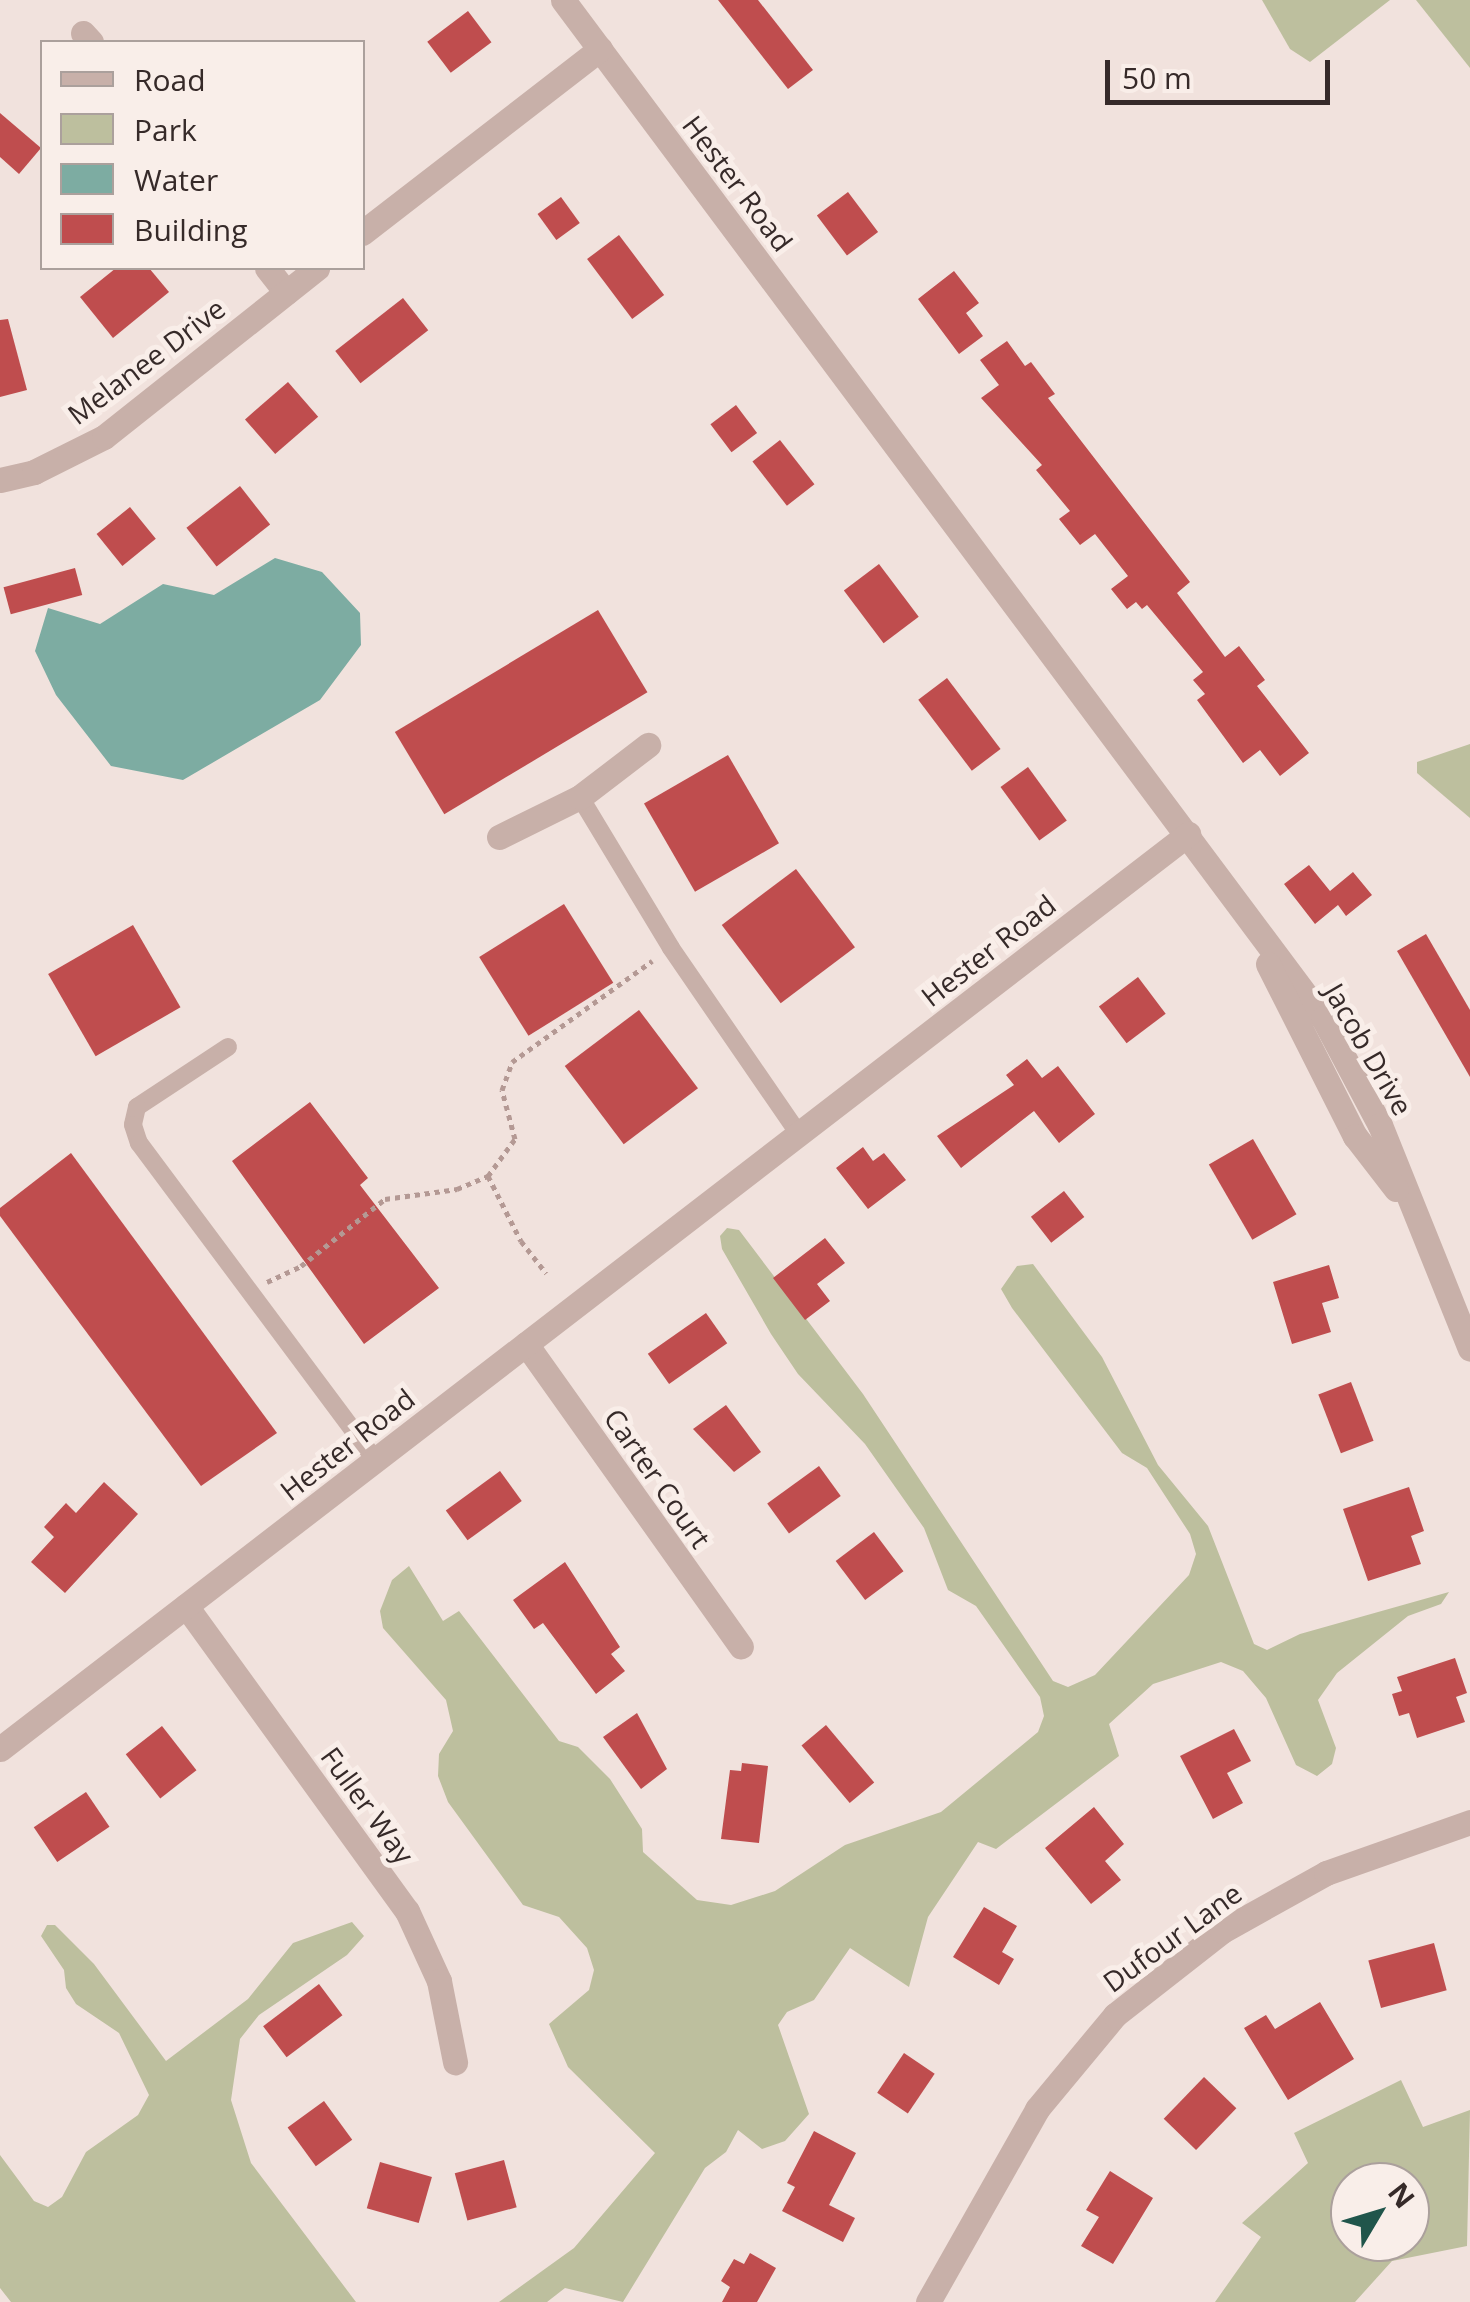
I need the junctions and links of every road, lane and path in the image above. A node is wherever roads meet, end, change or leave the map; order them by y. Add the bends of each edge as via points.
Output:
1 (563, 0) edge
2 (600, 49) junction
3 (365, 230) edge
4 (269, 270) edge
5 (314, 270) edge
6 (286, 292) junction
7 (0, 480) edge
8 (648, 745) dead end
9 (580, 797) junction
10 (1188, 834) junction
11 (499, 837) dead end
12 (671, 948) junction
13 (228, 1047) dead end
14 (799, 1134) junction
15 (488, 1176) junction
16 (546, 1273) dead end
17 (251, 1294) junction
18 (526, 1344) junction
19 (1470, 1349) edge
20 (375, 1460) junction
21 (186, 1606) junction
22 (741, 1646) dead end
23 (0, 1749) edge
24 (1470, 1822) edge
25 (455, 2062) dead end
26 (928, 2302) edge

1 - 2 street, Hester Road
2 - 3 street
2 - 10 street, Hester Road
4 - 6 street
5 - 6 street, Melanee Drive
6 - 7 street, Melanee Drive via 104,437 34,472
8 - 9 street
9 - 11 street
9 - 12 lane
10 - 14 street, Hester Road
10 - 19 street, Jacob Drive via 1254,930 1296,1028 1356,1136 1412,1209
12 - 14 lane
12 - 15 path via 512,1062 502,1090 515,1139
13 - 17 lane via 148,1095 133,1125 139,1143
14 - 18 street, Hester Road
15 - 16 path via 520,1241
15 - 17 path via 457,1189 385,1199 300,1266
17 - 20 lane
18 - 20 street, Hester Road
18 - 22 street, Carter Court
20 - 21 street, Hester Road
21 - 23 street, Hester Road
21 - 25 street, Fuller Way via 407,1911 439,1981
24 - 26 street, Dufour Lane via 1326,1872 1222,1931 1114,2016 1037,2109

